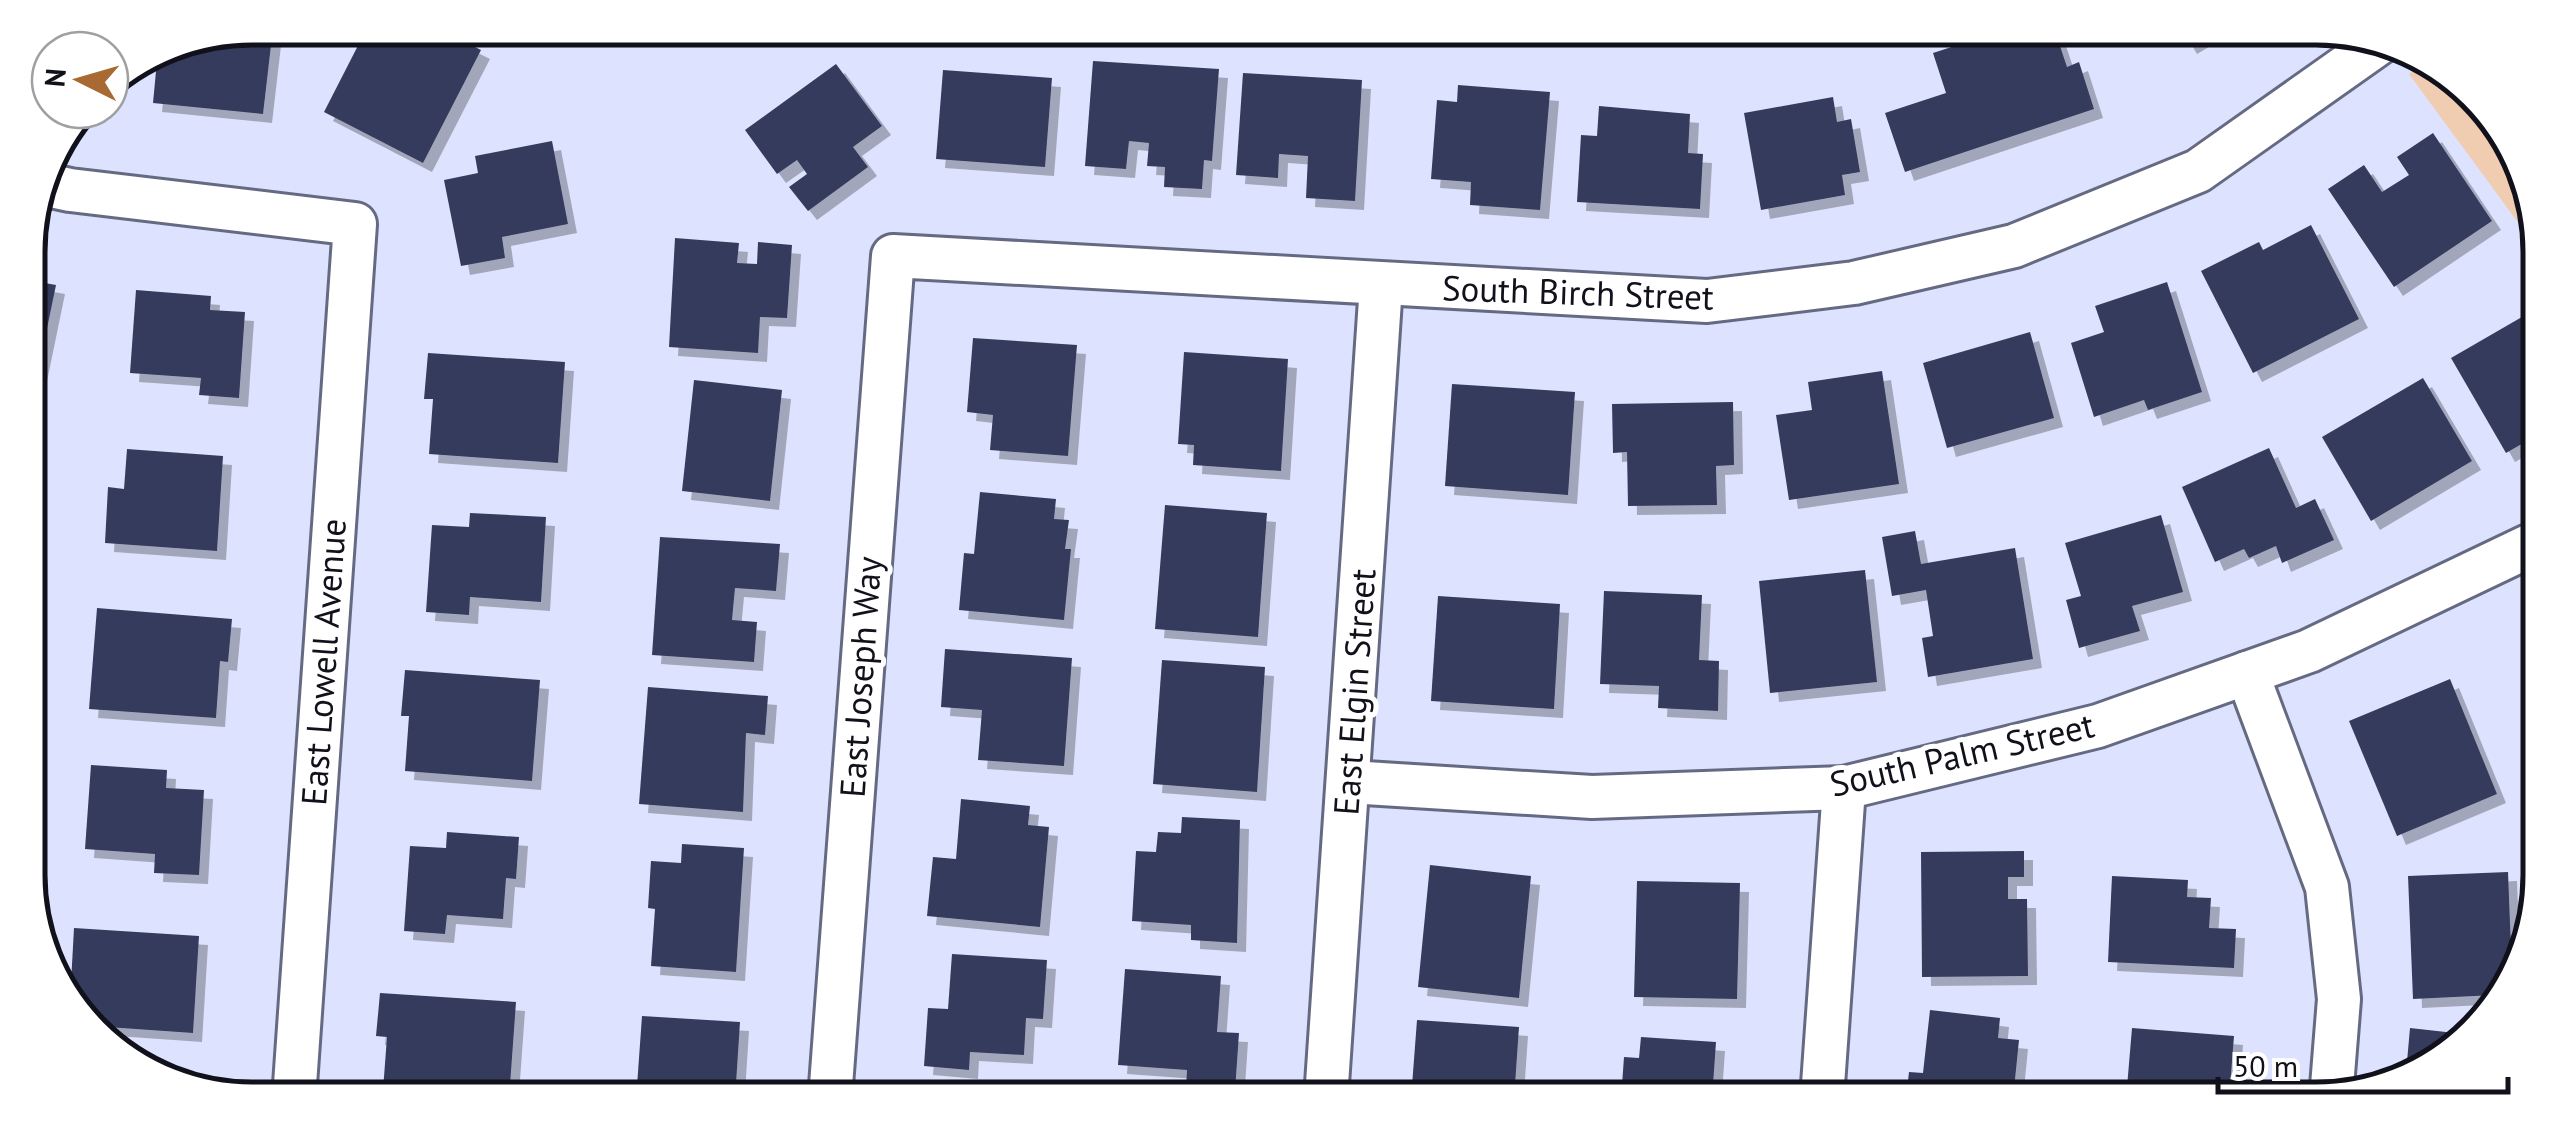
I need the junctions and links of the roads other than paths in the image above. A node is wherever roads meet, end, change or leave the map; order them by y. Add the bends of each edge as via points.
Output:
1 (2366, 51) edge
2 (56, 187) edge
3 (893, 256) joint
4 (1381, 285) junction
5 (2523, 548) edge
6 (2247, 674) junction
7 (1349, 782) junction
8 (1844, 788) junction
9 (295, 1082) edge
10 (831, 1082) edge
11 (1327, 1082) edge
12 (1823, 1082) edge
13 (2332, 1082) edge

1 - 4 street, South Birch Street via 2198,171 2014,246 1854,283 1707,301
2 - 9 street, East Lowell Avenue via 354,224
3 - 4 street, South Birch Street
3 - 10 street, East Joseph Way
4 - 7 street, East Elgin Street
5 - 6 street, South Palm Street
6 - 8 street, South Palm Street via 2098,726
6 - 13 street via 2327,888 2338,998
7 - 8 street, South Palm Street via 1592,796
7 - 11 street, East Elgin Street
8 - 12 street

